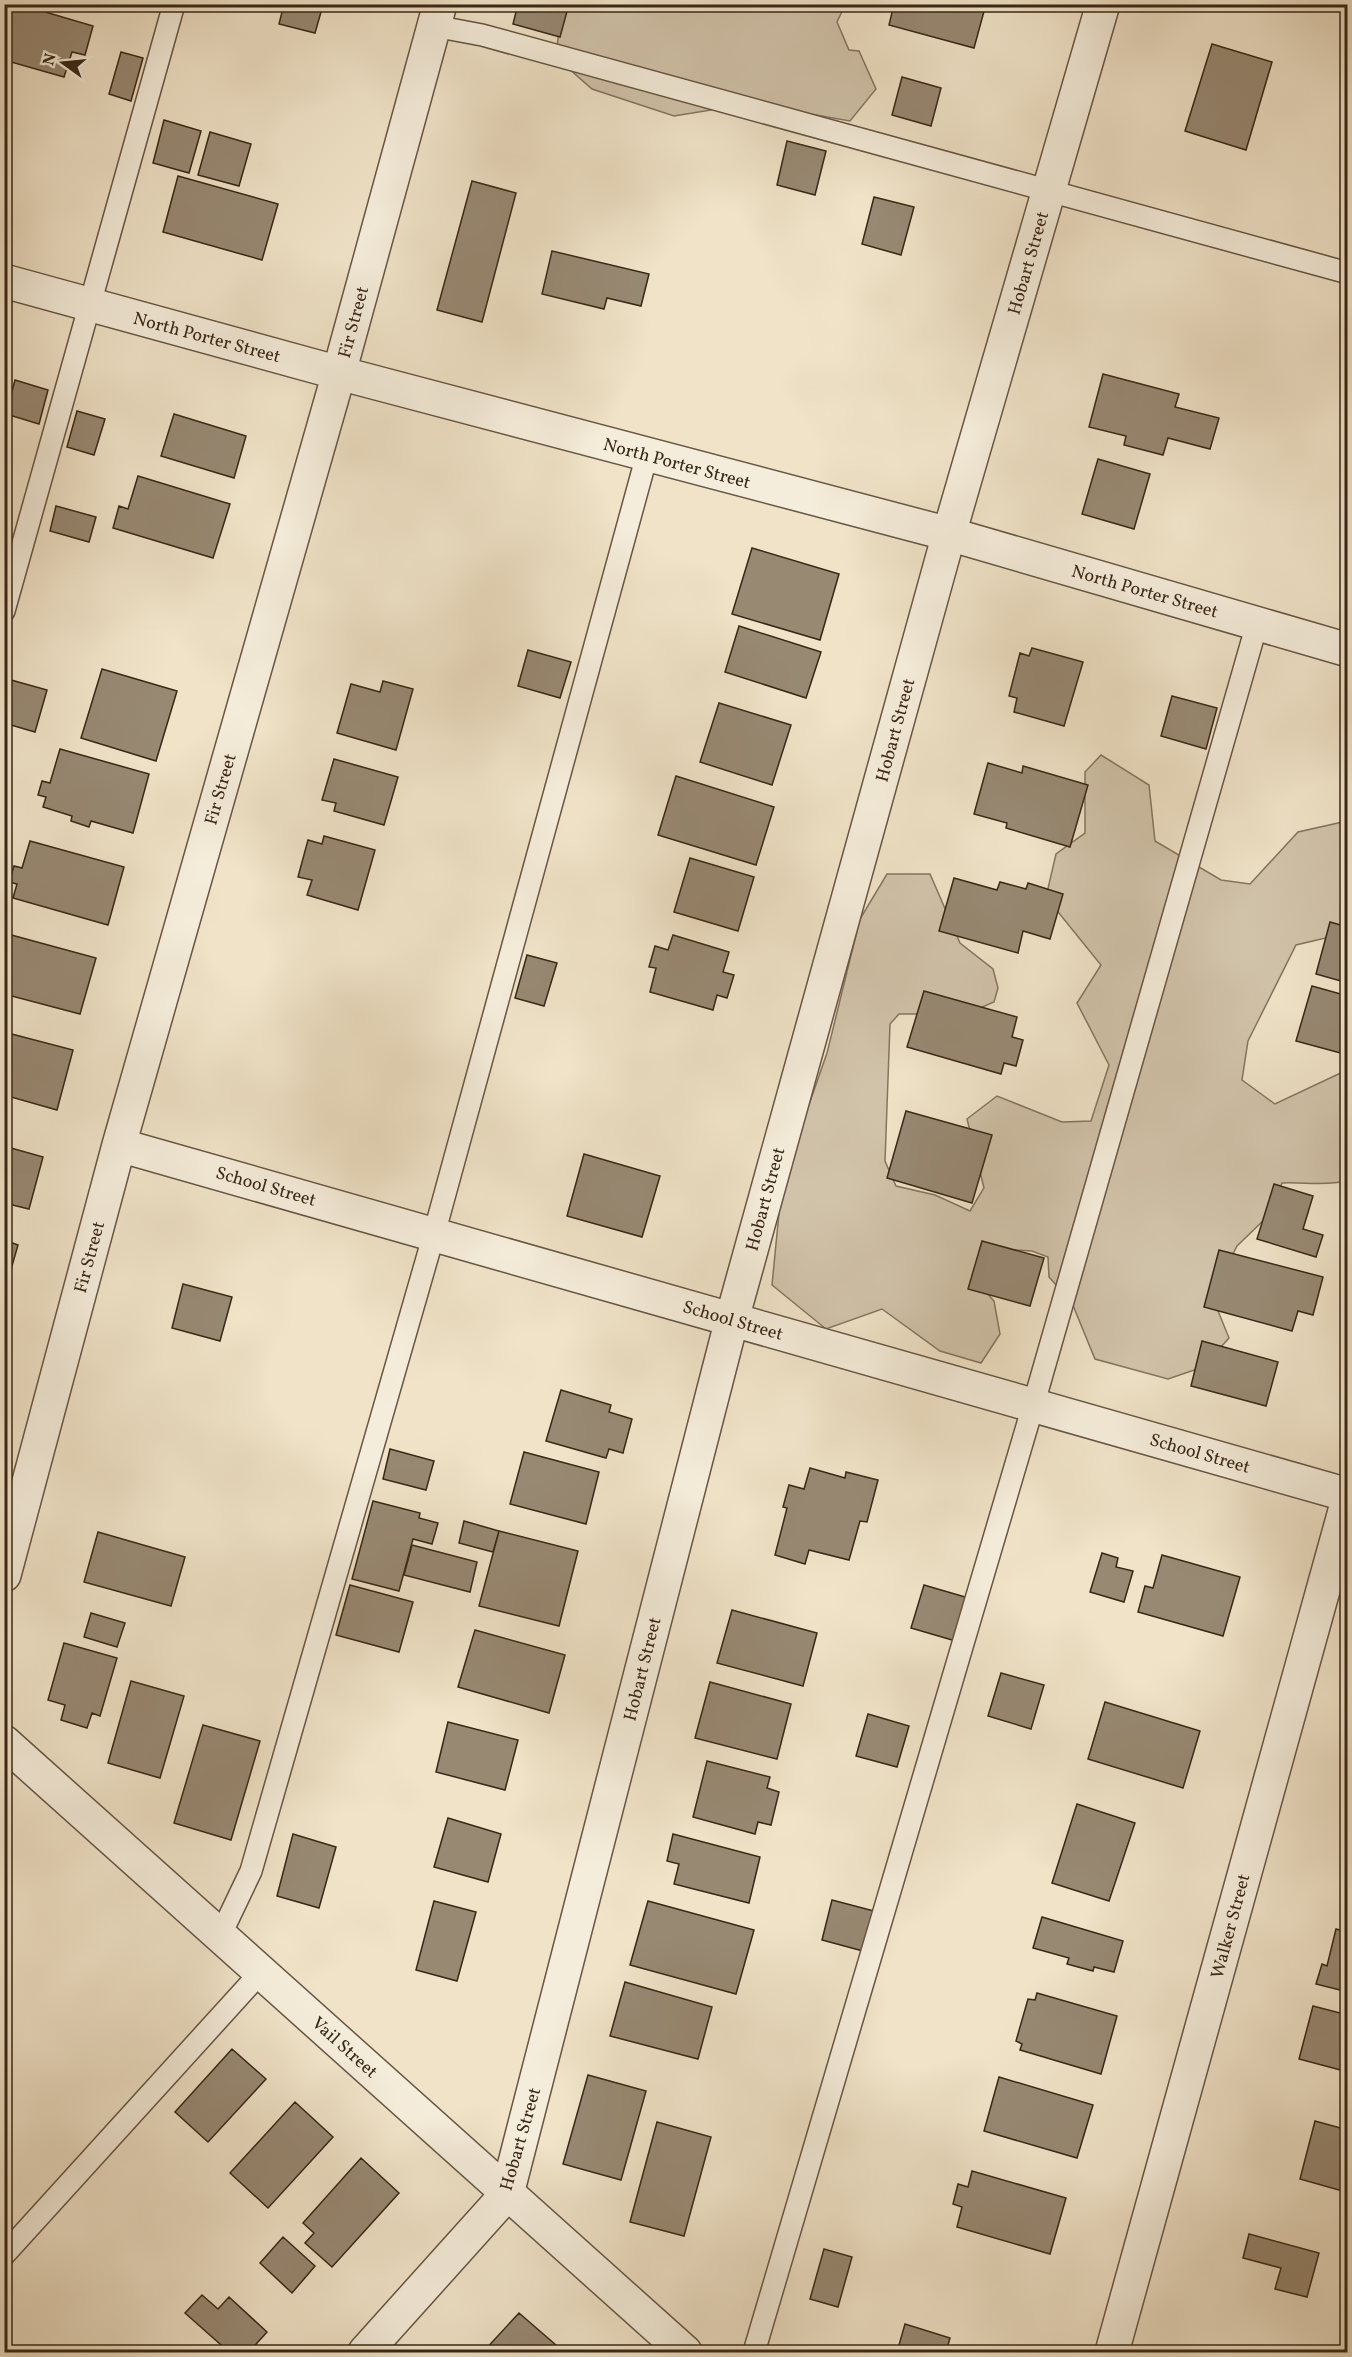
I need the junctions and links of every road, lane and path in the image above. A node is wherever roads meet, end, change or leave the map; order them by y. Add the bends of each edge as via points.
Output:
1 (174, 4) edge
2 (1103, 4) edge
3 (437, 15) edge
4 (1049, 192) junction
5 (1347, 273) edge
6 (4, 281) edge
7 (90, 305) junction
8 (339, 373) junction
9 (647, 455) junction
10 (949, 534) junction
11 (4, 611) edge
12 (1257, 624) junction
13 (1347, 650) edge
14 (119, 1144) junction
15 (434, 1234) junction
16 (732, 1319) junction
17 (1033, 1406) junction
18 (1347, 1495) edge
19 (1347, 1500) edge
20 (4, 1575) edge
21 (7, 1749) edge
22 (220, 1936) junction
23 (261, 1972) junction
24 (507, 2194) junction
25 (4, 2255) edge
26 (365, 2352) edge
27 (685, 2352) edge
28 (754, 2352) edge
29 (1112, 2352) edge

1 - 7 lane
2 - 4 street, Hobart Street
3 - 4 lane via 482,35
3 - 8 street, Fir Street
4 - 5 lane
4 - 10 street, Hobart Street
6 - 7 street, North Porter Street
7 - 8 street, North Porter Street
7 - 11 lane
8 - 9 street, North Porter Street
8 - 14 street, Fir Street
9 - 10 street, North Porter Street
9 - 15 lane
10 - 12 street, North Porter Street
10 - 16 street, Hobart Street
12 - 13 street, North Porter Street
12 - 17 lane
14 - 15 street, School Street
14 - 20 street, Fir Street
15 - 16 street, School Street
15 - 22 lane via 251,1871
16 - 17 street, School Street
16 - 24 street, Hobart Street
17 - 18 street, School Street
17 - 28 lane
19 - 29 street, Walker Street
21 - 22 street, Vail Street
22 - 23 street, Vail Street
23 - 24 street, Vail Street
23 - 25 lane
24 - 26 street, Hobart Street
24 - 27 street, Vail Street

